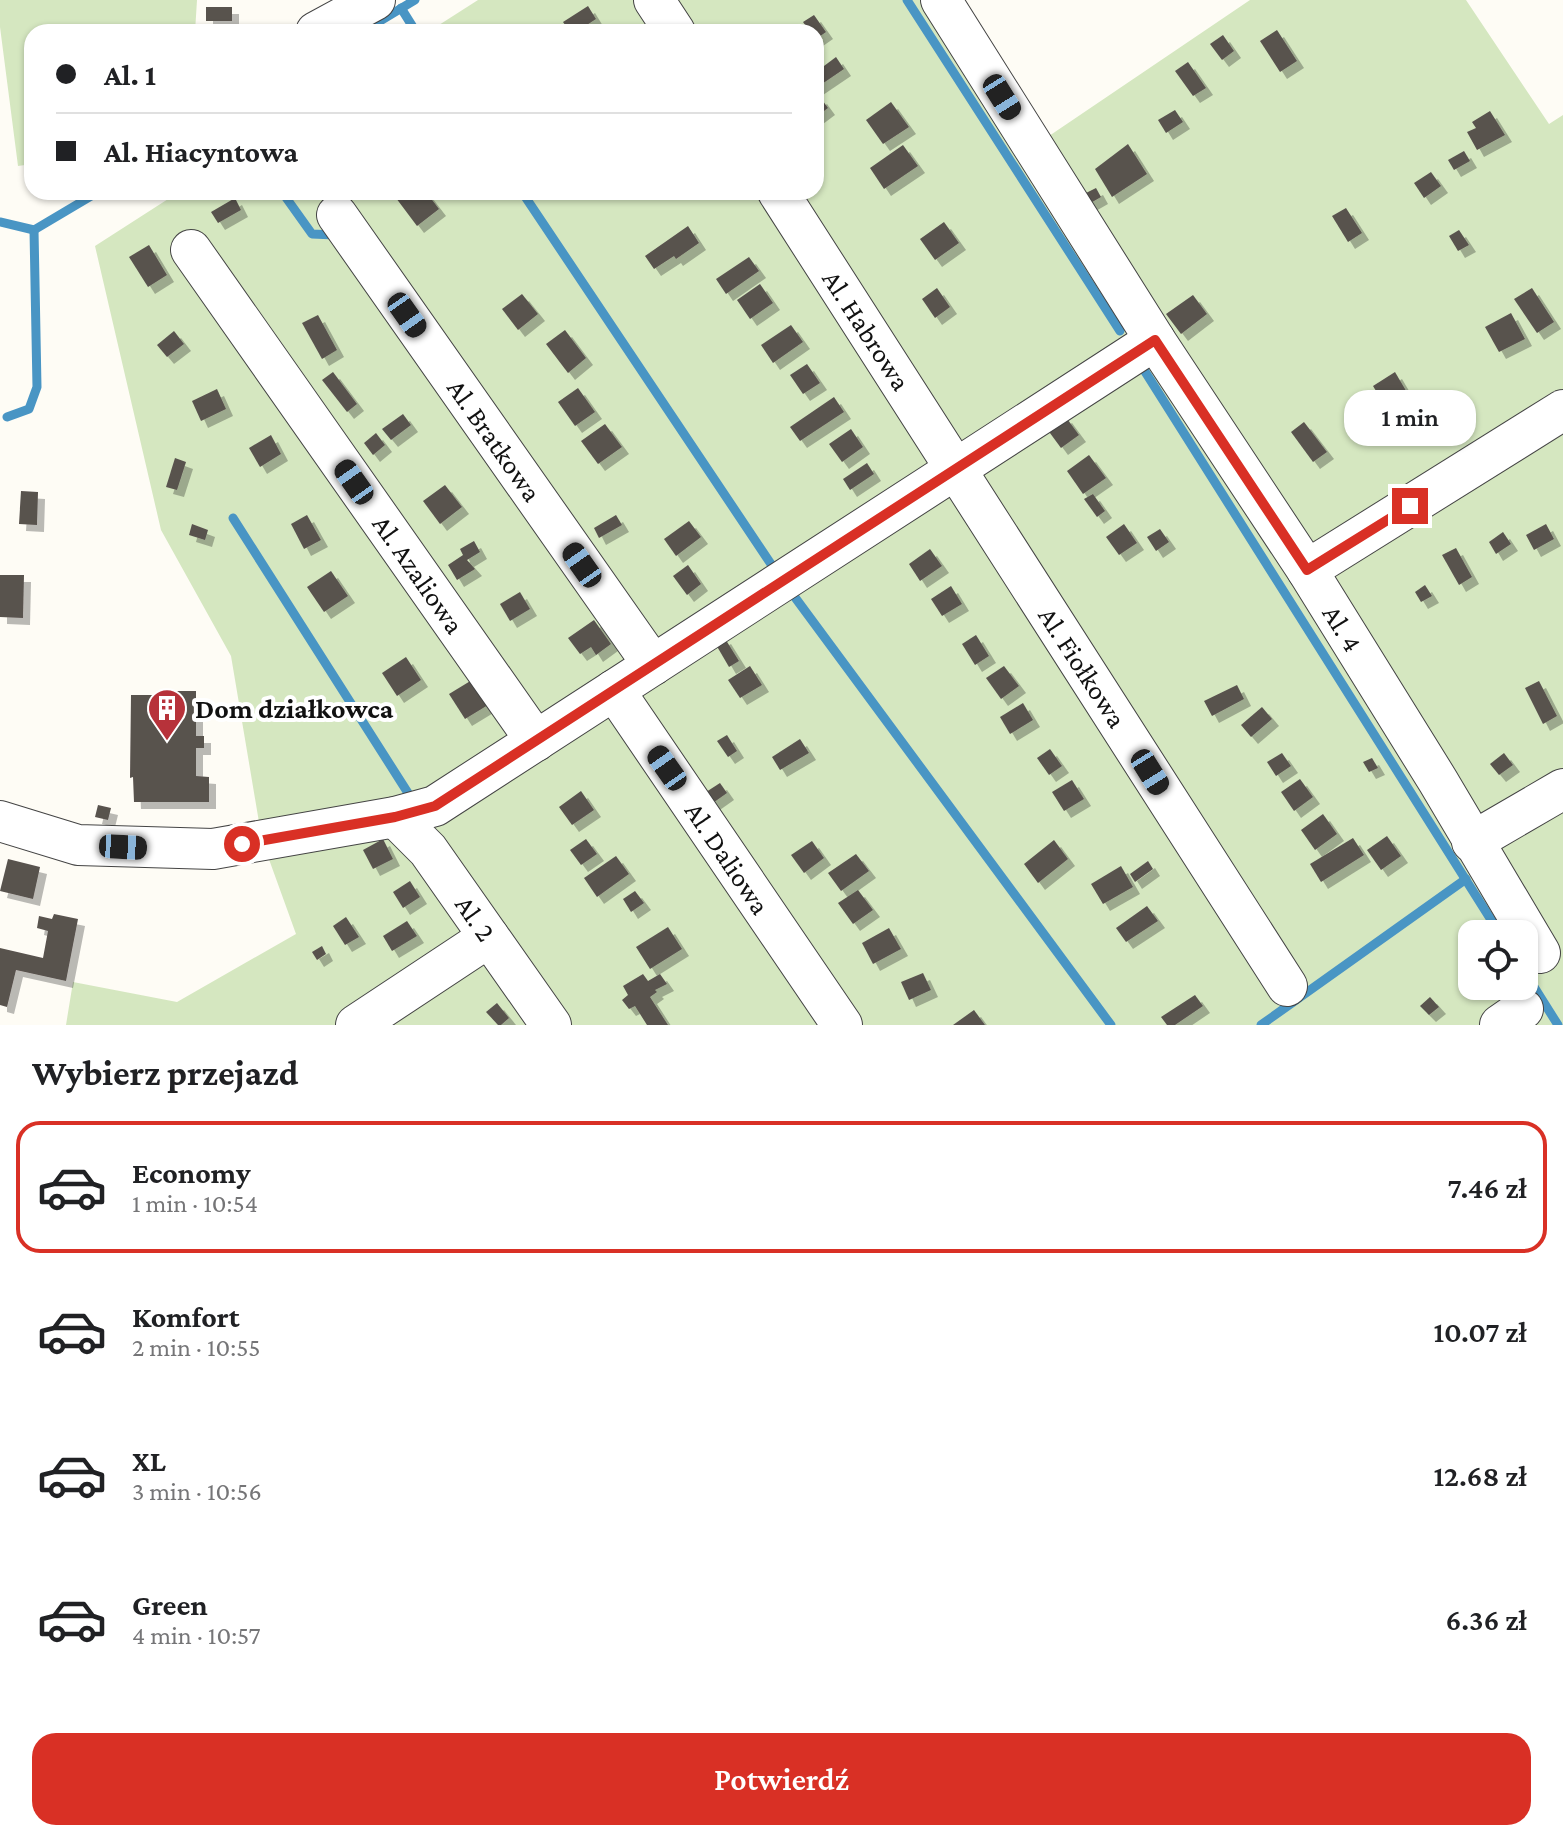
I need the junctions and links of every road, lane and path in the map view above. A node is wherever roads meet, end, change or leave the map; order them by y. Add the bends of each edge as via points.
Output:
1 (375, 0) edge
2 (654, 0) edge
3 (941, 0) edge
4 (331, 24) edge
5 (670, 24) edge
6 (783, 200) edge
7 (337, 215) dead end
8 (191, 250) dead end
9 (1155, 340) junction
10 (1563, 410) edge
11 (956, 469) junction
12 (1307, 570) junction
13 (653, 665) junction
14 (614, 690) junction
15 (536, 741) junction
16 (1563, 789) edge
17 (395, 817) junction
18 (0, 821) edge
19 (1472, 842) junction
20 (489, 937) junction
21 (1540, 953) dead end
22 (1287, 986) dead end
23 (356, 1025) edge
24 (551, 1025) edge
25 (842, 1025) edge

1 - 4 street
2 - 5 street
3 - 9 street, Al. 4
6 - 11 street, Al. Habrowa
7 - 13 street, Al. Bratkowa
8 - 15 street, Al. Azaliowa
9 - 11 street
9 - 12 street, Al. 4
10 - 12 street
11 - 13 street
11 - 22 street, Al. Fiołkowa
12 - 19 street, Al. 4
13 - 14 street
14 - 15 street
14 - 25 street, Al. Daliowa
15 - 17 street via 435,806
16 - 19 street
17 - 18 street via 222,847 146,849 78,845
17 - 20 street, Al. 2 via 428,850
19 - 21 street, Al. 4
20 - 23 street
20 - 24 street, Al. 2

